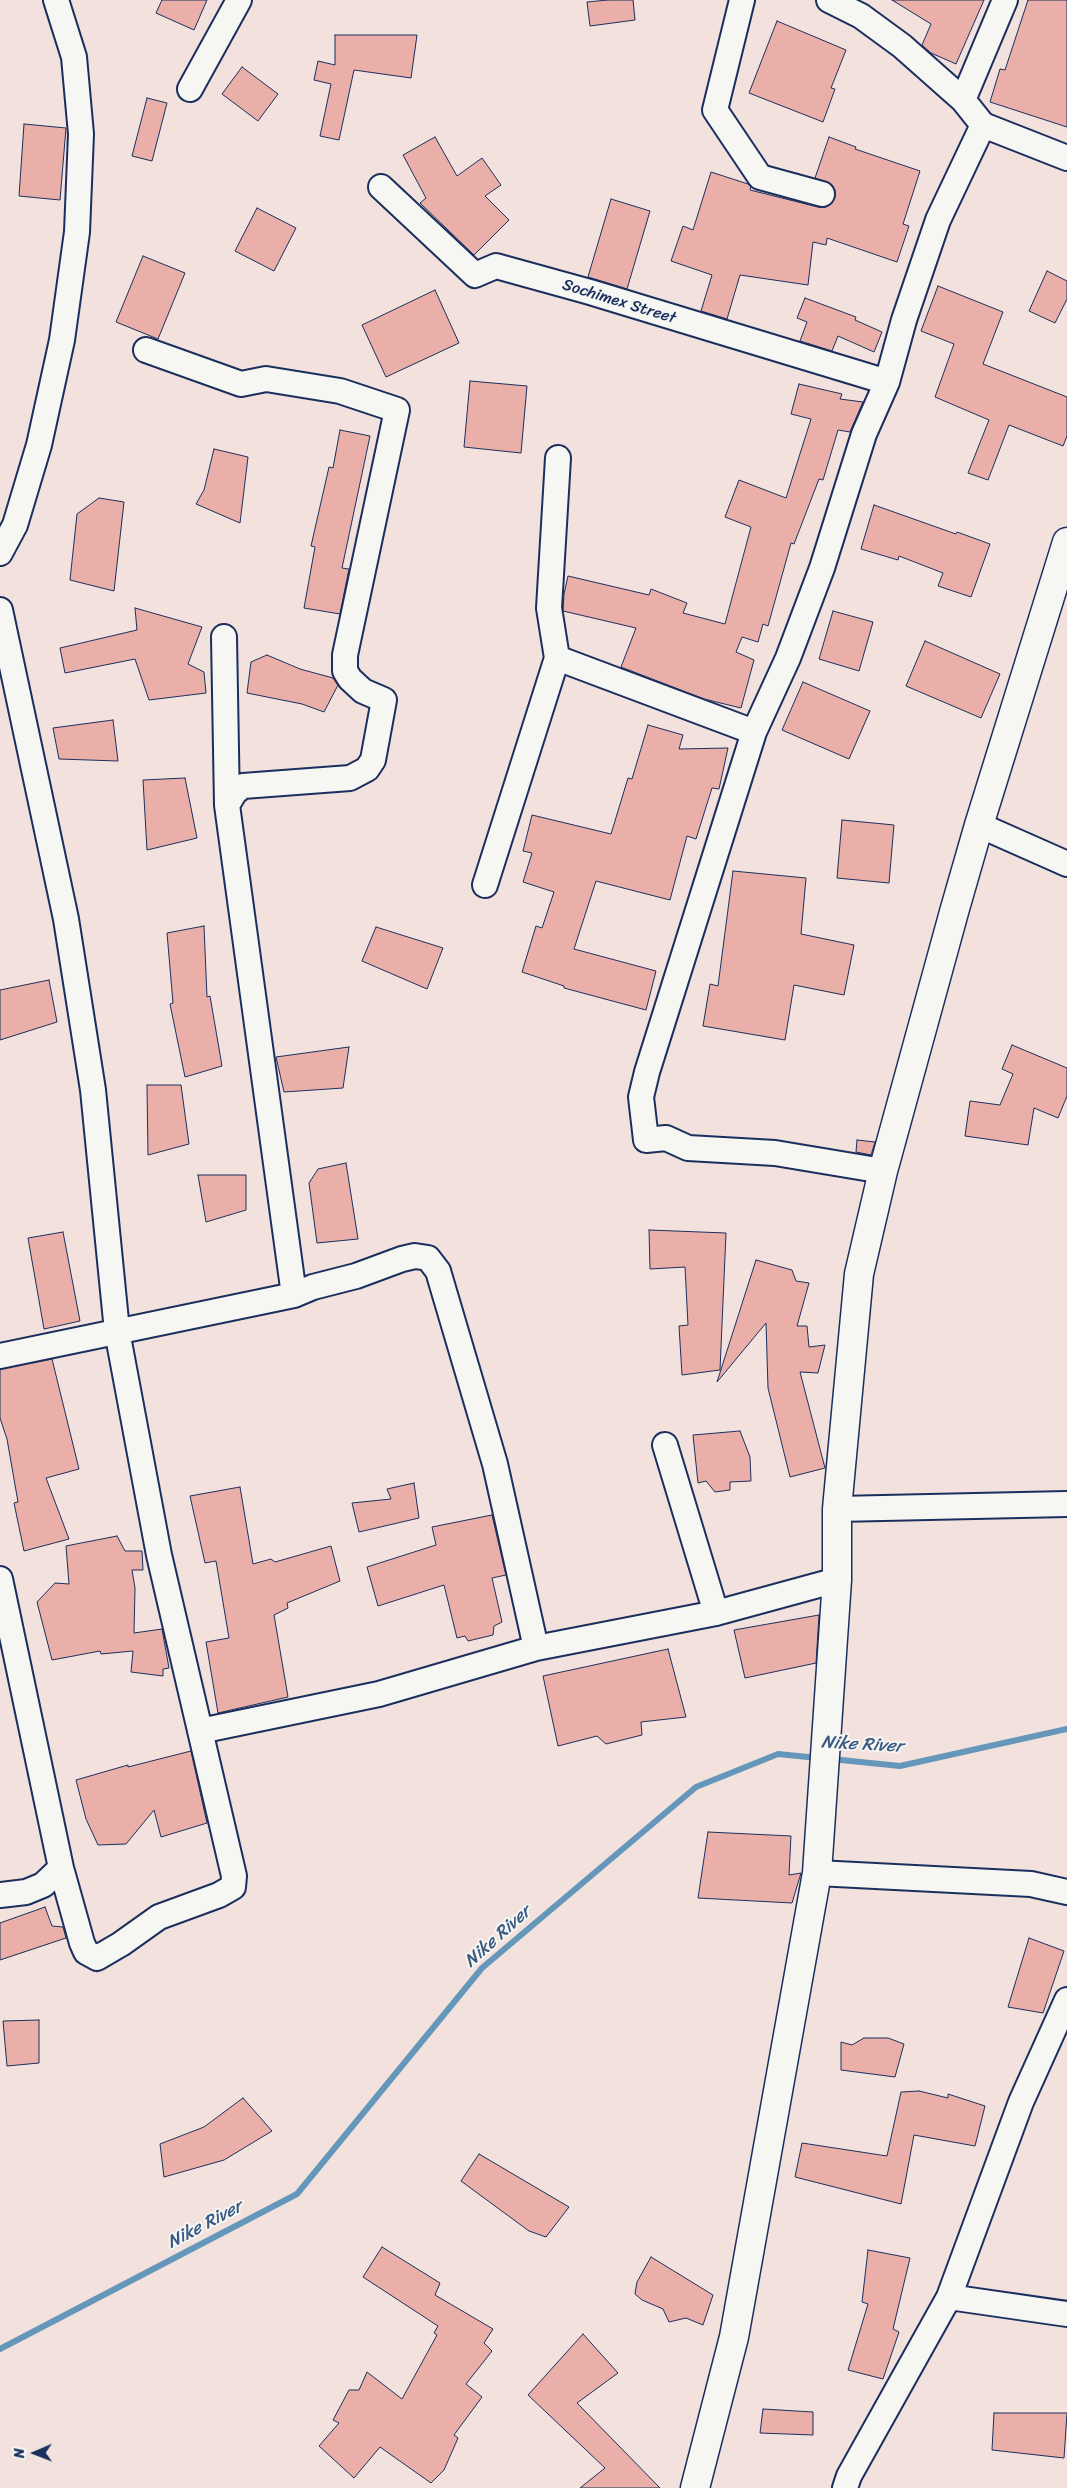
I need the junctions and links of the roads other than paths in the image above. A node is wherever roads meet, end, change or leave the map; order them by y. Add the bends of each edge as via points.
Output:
1 (56, 0) edge
2 (238, 0) edge
3 (742, 0) edge
4 (829, 0) edge
5 (1005, 0) edge
6 (190, 88) dead end
7 (963, 100) junction
8 (983, 125) junction
9 (1067, 158) edge
10 (381, 188) dead end
11 (822, 194) dead end
12 (146, 350) dead end
13 (887, 382) junction
14 (558, 458) dead end
15 (1067, 542) edge
16 (0, 553) edge
17 (0, 610) edge
18 (224, 637) dead end
19 (557, 658) junction
20 (754, 732) junction
21 (227, 805) junction
22 (978, 825) junction
23 (1067, 864) edge
24 (485, 885) dead end
25 (883, 1171) junction
26 (294, 1296) junction
27 (117, 1331) junction
28 (0, 1356) edge
29 (666, 1445) dead end
30 (1067, 1504) edge
31 (837, 1509) junction
32 (0, 1579) edge
33 (837, 1580) junction
34 (716, 1613) junction
35 (536, 1648) junction
36 (200, 1731) junction
37 (61, 1868) junction
38 (817, 1874) junction
39 (1067, 1892) edge
40 (0, 1895) edge
41 (1067, 2000) edge
42 (949, 2297) junction
43 (1067, 2314) edge
44 (695, 2488) edge
45 (845, 2488) edge

1 - 16 street via 74,57 81,134 77,232 62,340 39,445 15,525
2 - 6 street
3 - 11 street via 715,110 760,177
4 - 7 street via 861,16 902,46
5 - 7 street
7 - 8 street
8 - 9 street
8 - 13 street via 938,220
10 - 13 street, Sochimex Street via 475,275 496,266
12 - 21 street via 241,384 266,379 340,390 397,410 345,655 345,670 350,679 363,691 384,700 373,760 367,769 350,778 243,786
13 - 20 street via 864,434 822,568 788,658
14 - 19 street via 549,608
15 - 22 main road
17 - 27 street via 66,919 93,1090
18 - 21 street
19 - 20 street
19 - 24 street
20 - 25 street via 646,1072 641,1097 646,1140 666,1138 688,1148 775,1153
21 - 26 street
22 - 23 street
22 - 25 main road
25 - 31 main road via 859,1274
26 - 27 street
26 - 35 street via 312,1287 356,1276 408,1257 422,1256 433,1261 495,1464
27 - 28 street
27 - 36 street via 159,1556
29 - 34 street
30 - 31 street
31 - 33 main road
32 - 37 street
33 - 34 street
33 - 38 main road
34 - 35 street
35 - 36 street via 379,1694
36 - 37 street via 234,1876 233,1887 159,1917 97,1958 86,1952
37 - 40 street via 43,1885 26,1892
38 - 39 street via 1031,1884
38 - 44 main road via 734,2337
41 - 42 street via 1021,2102
42 - 43 street
42 - 45 street via 848,2476

